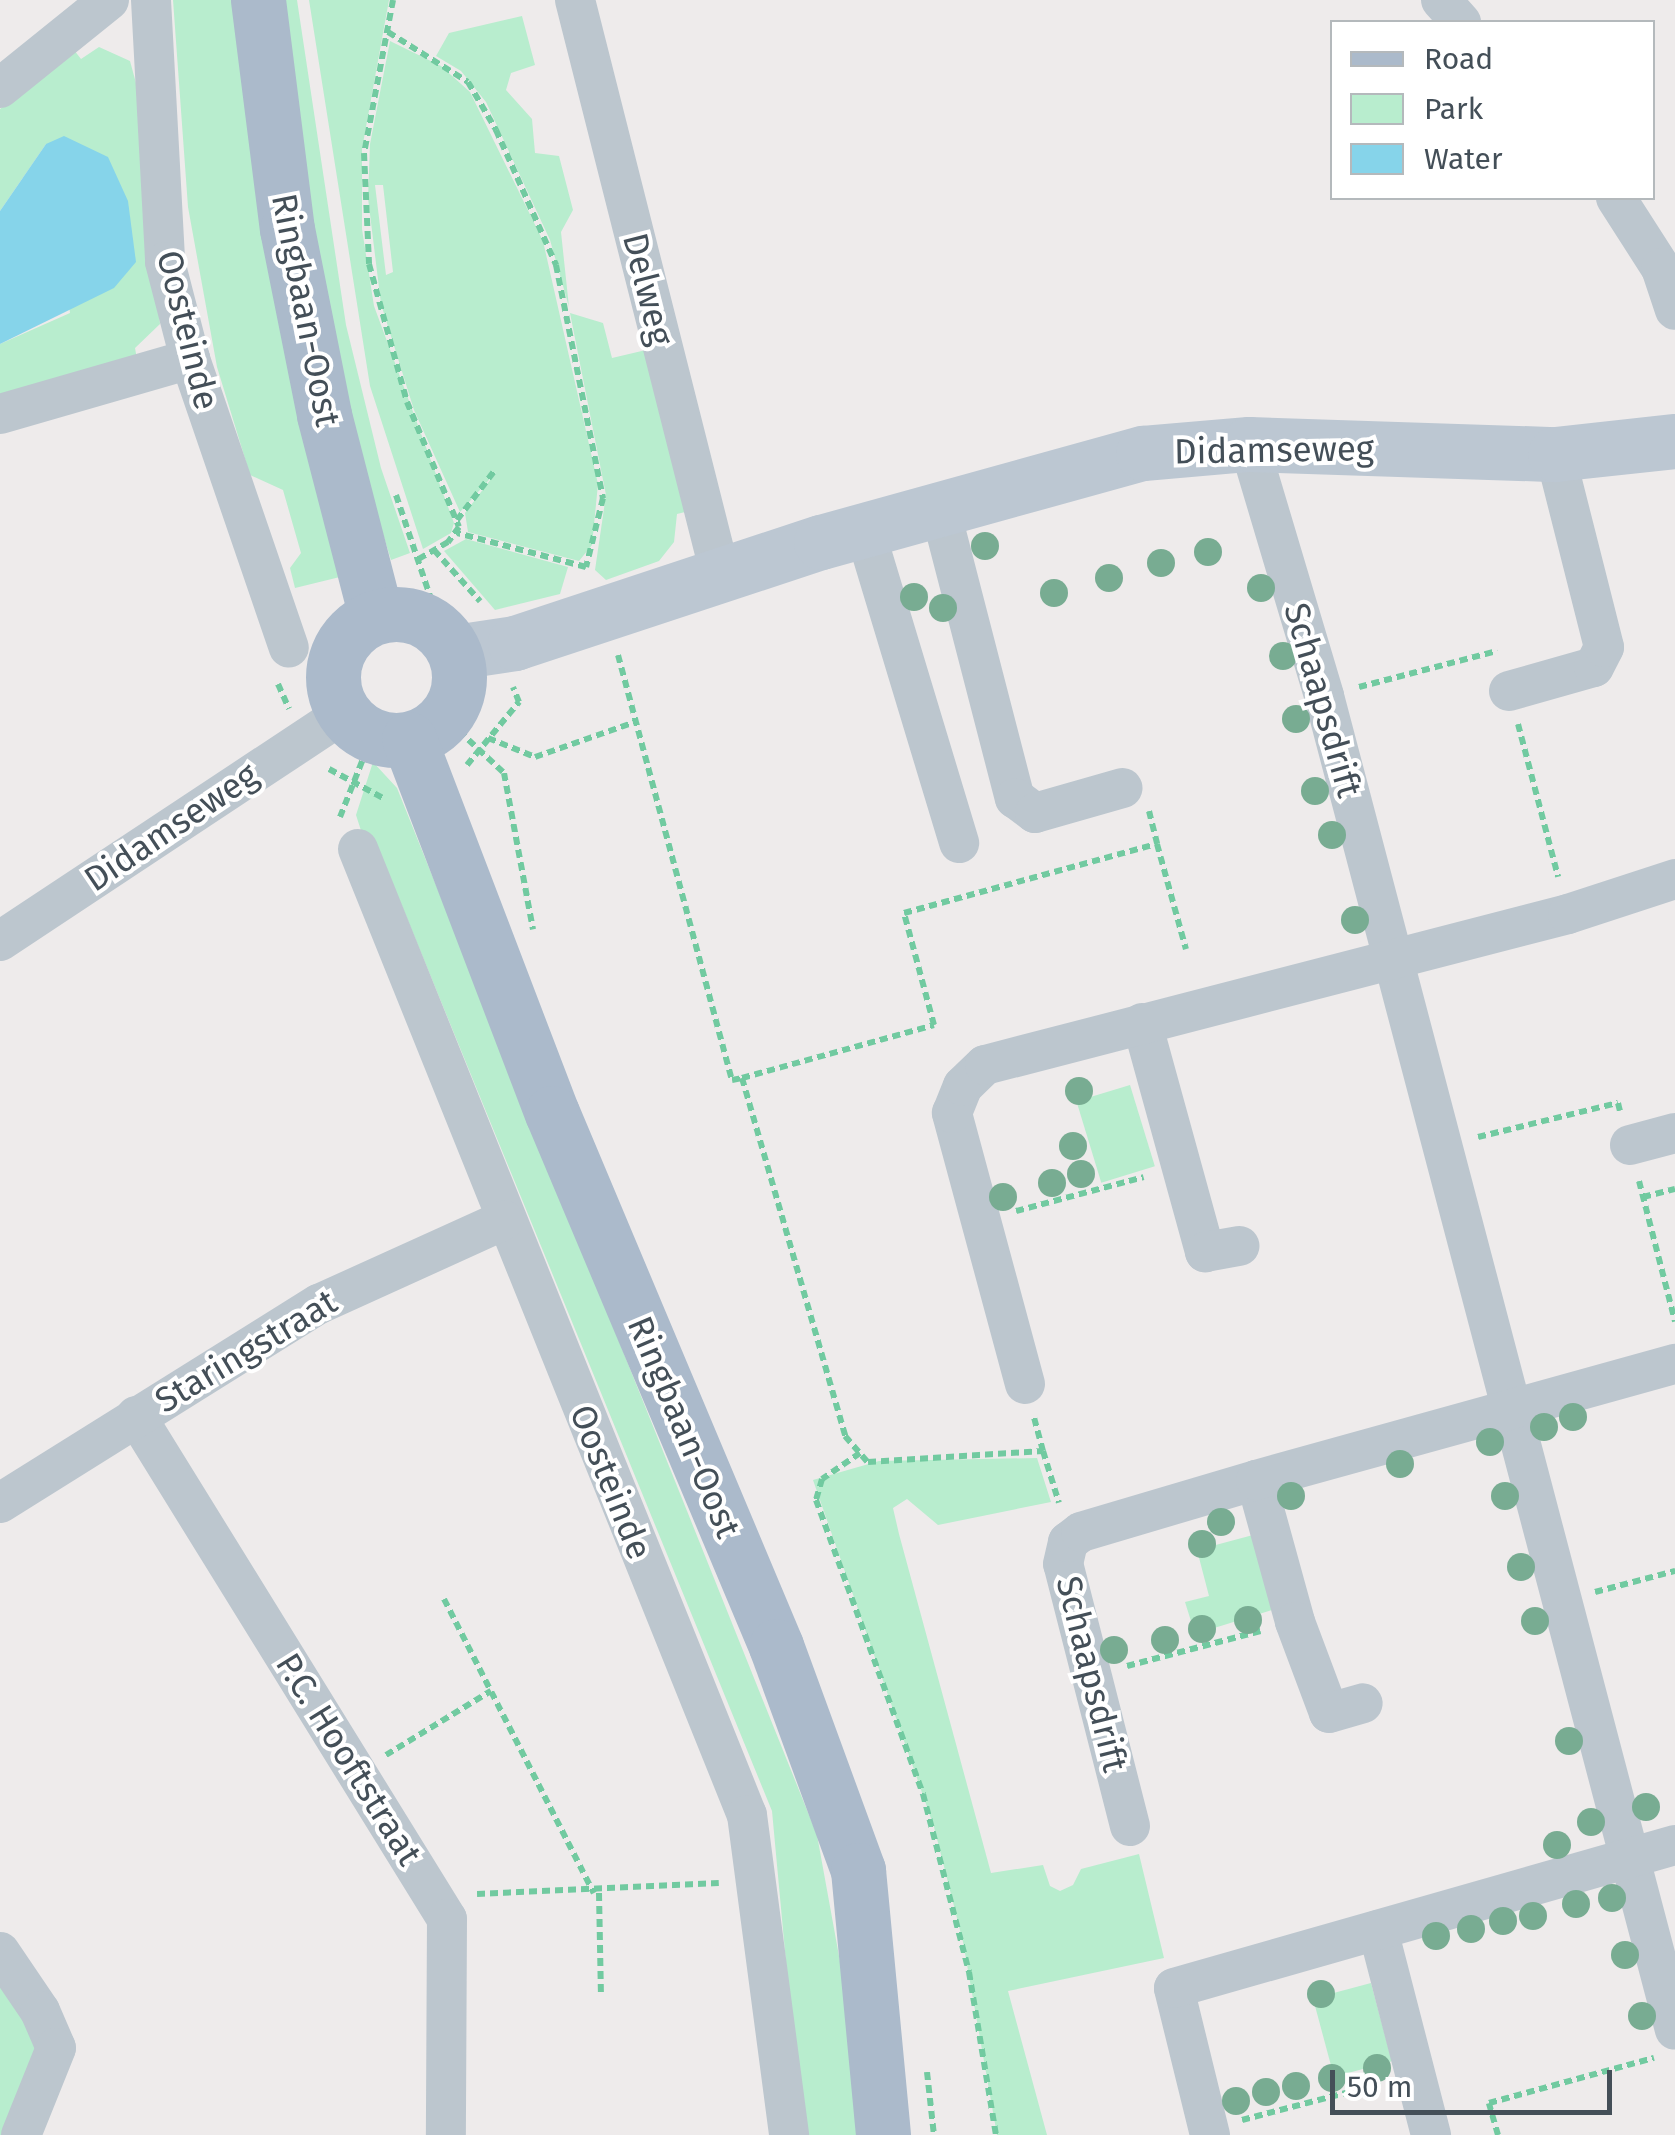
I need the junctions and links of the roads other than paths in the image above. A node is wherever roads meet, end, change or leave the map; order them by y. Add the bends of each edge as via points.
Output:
1 (109, 0) edge
2 (151, 0) edge
3 (258, 0) edge
4 (575, 0) edge
5 (1441, 0) edge
6 (1460, 20) edge
7 (0, 88) edge
8 (1617, 200) edge
9 (1675, 310) edge
10 (190, 359) junction
11 (0, 414) edge
12 (1675, 441) edge
13 (1249, 444) junction
14 (1555, 454) junction
15 (940, 509) junction
16 (864, 530) junction
17 (722, 578) junction
18 (373, 607) junction
19 (288, 648) dead end
20 (465, 652) junction
21 (1510, 691) road end
22 (372, 738) junction
23 (1124, 788) dead end
24 (959, 843) dead end
25 (358, 849) road end
26 (1672, 890) edge
27 (0, 941) edge
28 (1392, 959) junction
29 (1142, 1023) junction
30 (1675, 1133) edge
31 (1630, 1145) road end
32 (504, 1220) junction
33 (1239, 1246) dead end
34 (1675, 1364) edge
35 (1025, 1384) road end
36 (1510, 1408) junction
37 (136, 1416) junction
38 (1256, 1480) junction
39 (0, 1503) edge
40 (1363, 1703) dead end
41 (1130, 1826) dead end
42 (1675, 1845) edge
43 (1627, 1858) junction
44 (1378, 1930) junction
45 (0, 1952) edge
46 (1675, 2030) edge
47 (1209, 2132) edge
48 (21, 2135) edge
49 (446, 2135) edge
50 (788, 2135) edge
51 (883, 2135) edge
52 (1431, 2135) edge

1 - 7 street
2 - 10 street, Oosteinde via 165,262
3 - 18 main road, Ringbaan-Oost via 286,228
4 - 17 street, Delweg
5 - 6 street
8 - 9 street via 1661,268
10 - 11 street
10 - 19 street, Oosteinde
12 - 14 street, Didamseweg
13 - 14 street, Didamseweg
13 - 15 street, Didamseweg via 1144,453
13 - 28 street, Schaapsdrift
14 - 21 street via 1604,647 1594,667
15 - 16 street, Didamseweg
15 - 23 street via 1014,798 1035,813
16 - 17 street, Didamseweg
16 - 24 street
17 - 20 street, Didamseweg
18 - 20 main road via 430,623
18 - 22 main road via 337,652 334,682
20 - 22 main road via 455,703 442,722
22 - 27 street, Didamseweg
22 - 51 main road, Ringbaan-Oost via 552,1113 776,1646 858,1870
25 - 32 street, Oosteinde
26 - 28 street
28 - 29 street
28 - 36 street, Schaapsdrift
29 - 33 street via 1205,1252
29 - 35 street via 984,1066 962,1086 952,1113
30 - 31 street
32 - 37 street, Staringstraat via 319,1304
32 - 50 street, Oosteinde via 747,1815
34 - 36 street, Schaapsdrift
36 - 38 street, Schaapsdrift
36 - 43 street, Schaapsdrift
37 - 39 street, Staringstraat
37 - 49 street, P.C. Hooftstraat via 447,1918
38 - 40 street via 1295,1622 1329,1713
38 - 41 street, Schaapsdrift via 1071,1540 1064,1564
42 - 43 street
43 - 44 street
43 - 46 street, Schaapsdrift
44 - 47 street via 1174,1988
44 - 52 street
45 - 48 street via 56,2048

